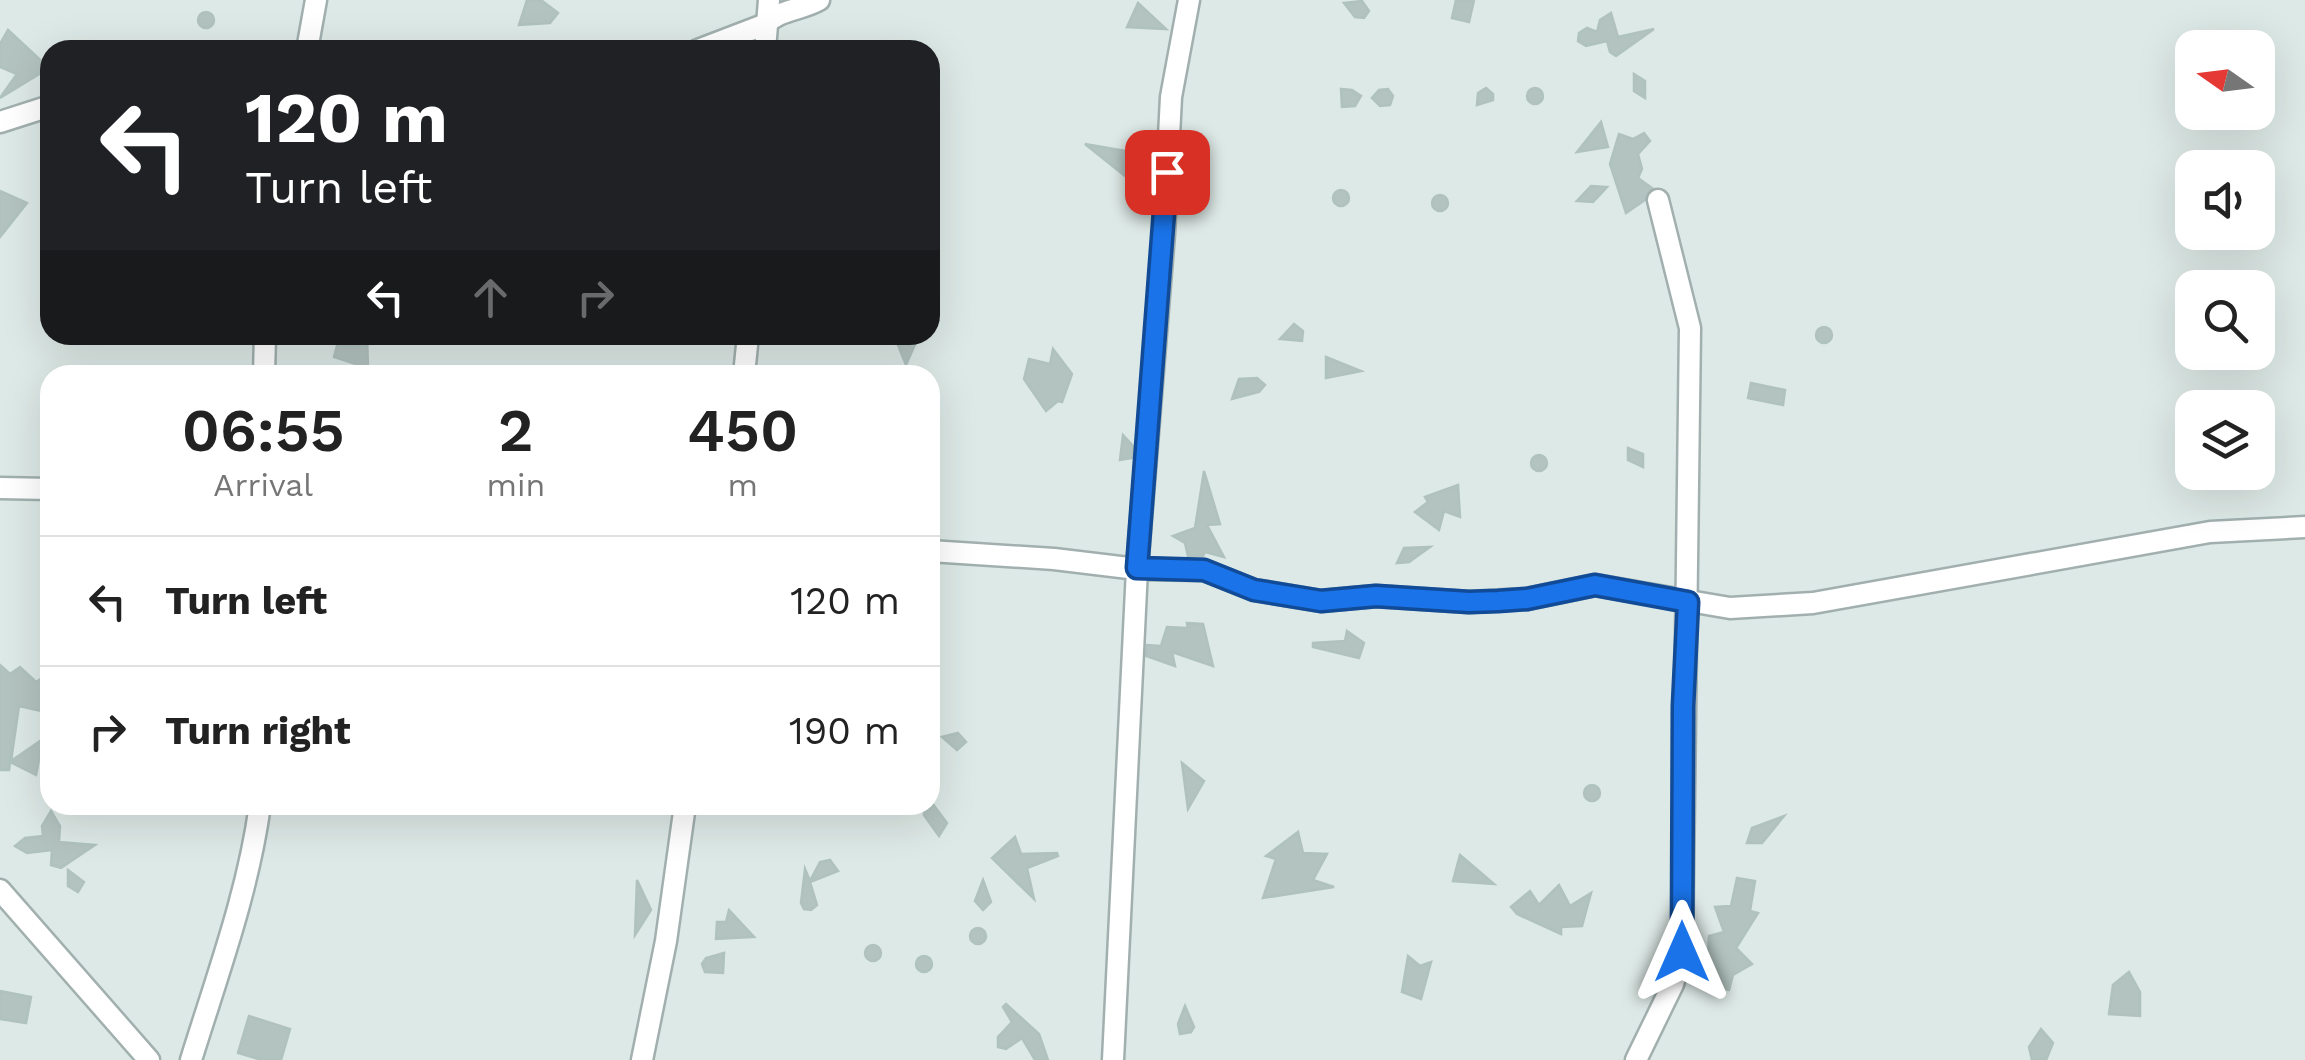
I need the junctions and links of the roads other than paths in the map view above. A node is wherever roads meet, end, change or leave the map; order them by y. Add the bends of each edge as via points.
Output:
1 (316, 0) edge
2 (769, 0) edge
3 (819, 0) edge
4 (1189, 0) edge
5 (766, 24) junction
6 (309, 40) edge
7 (724, 40) edge
8 (765, 40) edge
9 (40, 109) edge
10 (0, 122) edge
11 (1658, 200) dead end
12 (0, 488) edge
13 (40, 489) edge
14 (2305, 527) edge
15 (940, 552) edge
16 (1137, 568) junction
17 (1688, 602) junction
18 (259, 815) edge
19 (684, 815) edge
20 (0, 890) edge
21 (150, 1060) edge
22 (191, 1060) edge
23 (642, 1060) edge
24 (1113, 1060) edge
25 (1636, 1060) edge

1 - 6 street
2 - 5 street
3 - 5 street
4 - 16 street via 1171,97
5 - 7 street
5 - 8 street
9 - 10 street
11 - 17 street via 1690,328
12 - 13 street
14 - 17 street via 2210,532 1813,603 1730,608
15 - 16 street
16 - 17 street via 1204,570 1254,590 1321,601 1508,600 1595,585
16 - 24 street
17 - 25 street via 1682,952
18 - 22 street via 232,932
19 - 23 street
20 - 21 street

